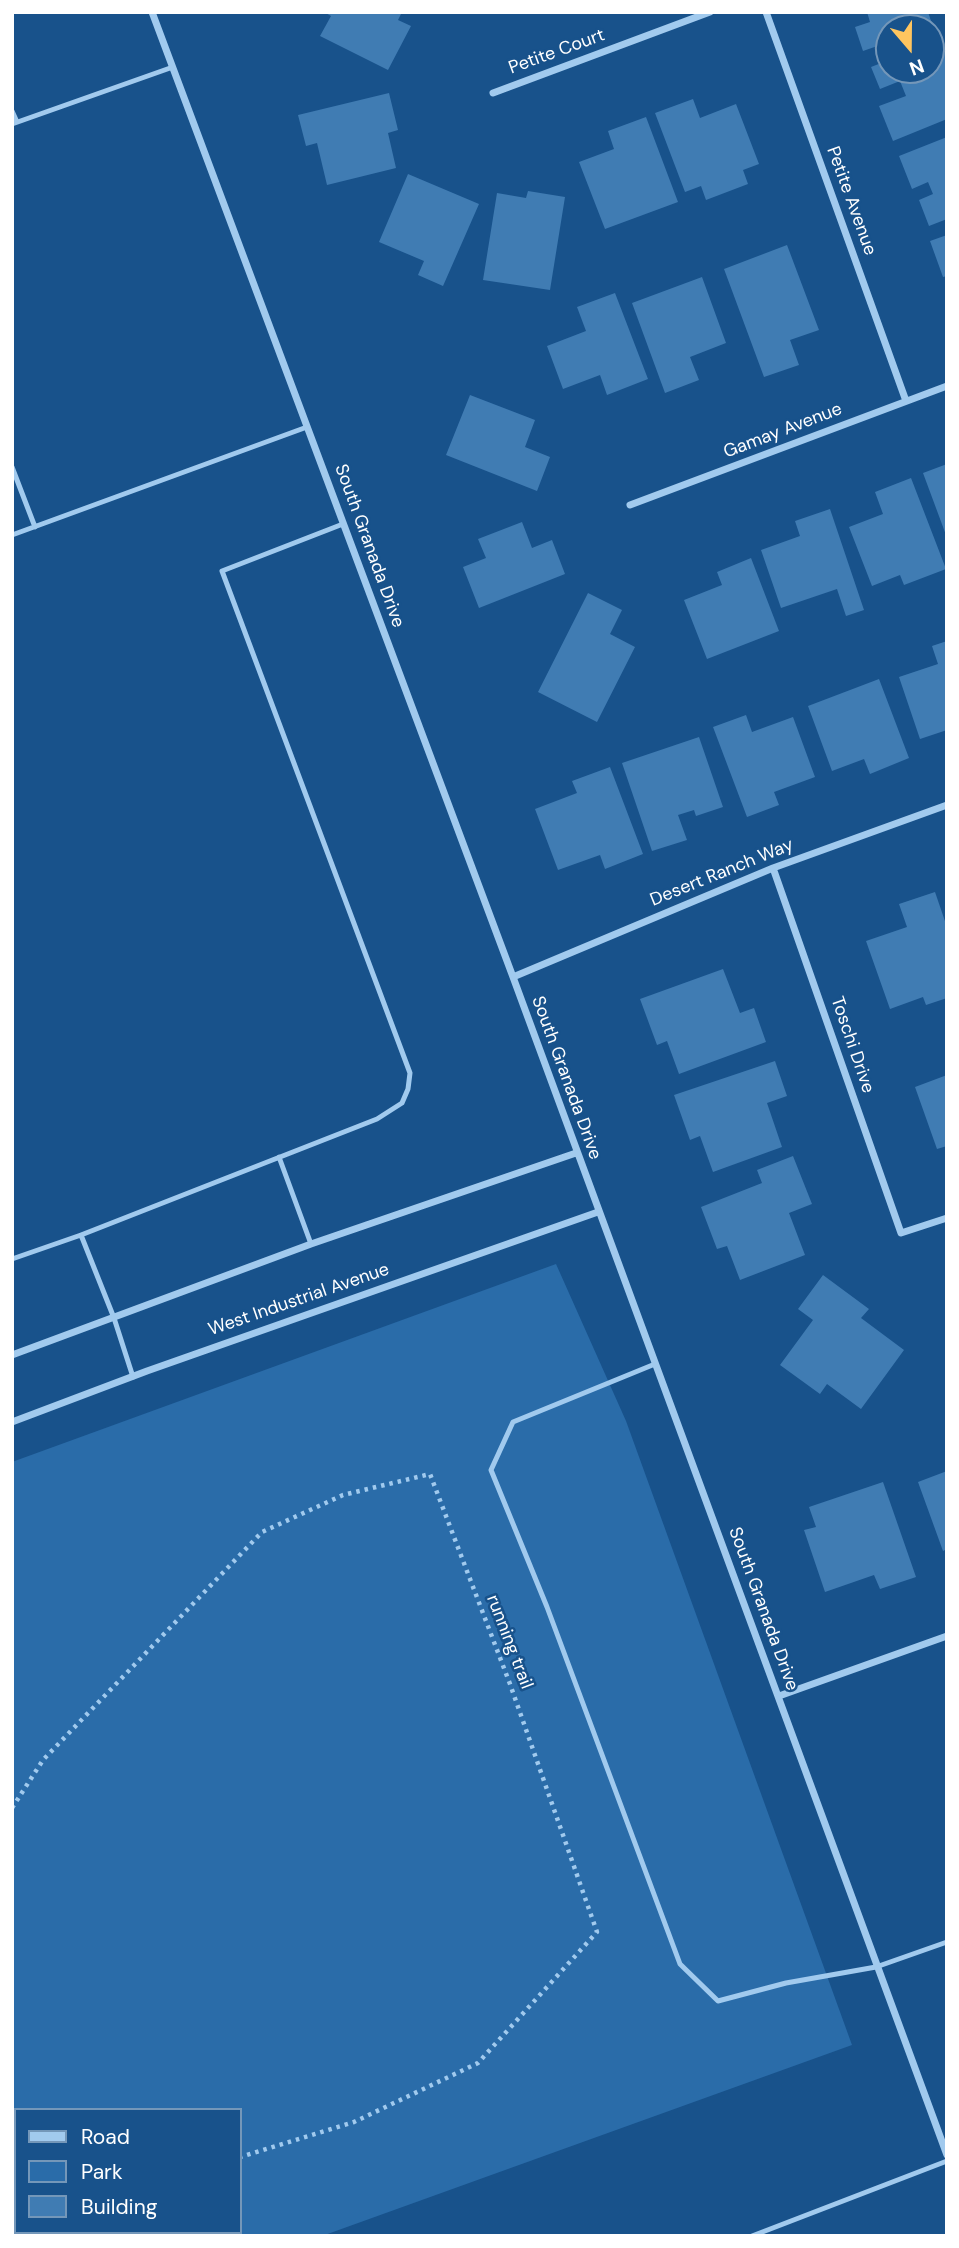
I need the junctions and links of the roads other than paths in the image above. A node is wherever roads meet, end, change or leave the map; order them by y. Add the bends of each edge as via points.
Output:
1 (152, 12) edge
2 (710, 12) edge
3 (766, 12) edge
4 (173, 67) junction
5 (493, 93) dead end
6 (12, 111) edge
7 (15, 123) edge
8 (947, 386) edge
9 (906, 401) junction
10 (307, 428) junction
11 (12, 467) edge
12 (630, 505) dead end
13 (344, 524) junction
14 (34, 527) junction
15 (12, 535) edge
16 (947, 805) edge
17 (773, 868) junction
18 (513, 977) junction
19 (576, 1153) junction
20 (279, 1157) junction
21 (598, 1212) junction
22 (947, 1217) edge
23 (81, 1235) junction
24 (312, 1244) junction
25 (12, 1259) edge
26 (114, 1318) junction
27 (12, 1355) edge
28 (655, 1364) junction
29 (133, 1377) junction
30 (12, 1422) edge
31 (947, 1636) edge
32 (779, 1696) junction
33 (947, 1942) edge
34 (876, 1967) junction
35 (947, 2155) edge
36 (947, 2161) edge
37 (752, 2236) edge

1 - 4 street, South Granada Drive
2 - 5 street, Petite Court
3 - 9 street, Petite Avenue
4 - 7 lane
4 - 10 street, South Granada Drive
6 - 7 lane
8 - 9 street, Gamay Avenue
9 - 12 street, Gamay Avenue
10 - 13 street, South Granada Drive
10 - 14 lane
11 - 14 lane
13 - 18 street, South Granada Drive
13 - 20 lane via 222,571 410,1073 402,1103 377,1119
14 - 15 lane
16 - 17 street, Desert Ranch Way
17 - 18 street, Desert Ranch Way
17 - 22 street, Toschi Drive via 901,1233
18 - 19 street, South Granada Drive
19 - 21 street, South Granada Drive
19 - 24 street
20 - 23 lane
20 - 24 lane
21 - 28 street, South Granada Drive
21 - 29 street, West Industrial Avenue
23 - 25 lane
23 - 26 lane
24 - 26 street
26 - 27 street
26 - 29 lane
28 - 32 street, South Granada Drive
28 - 34 lane via 513,1422 491,1470 680,1964 718,2001
29 - 30 street, West Industrial Avenue
31 - 32 street
32 - 34 street, South Granada Drive
33 - 34 lane
34 - 35 street, South Granada Drive
36 - 37 lane

